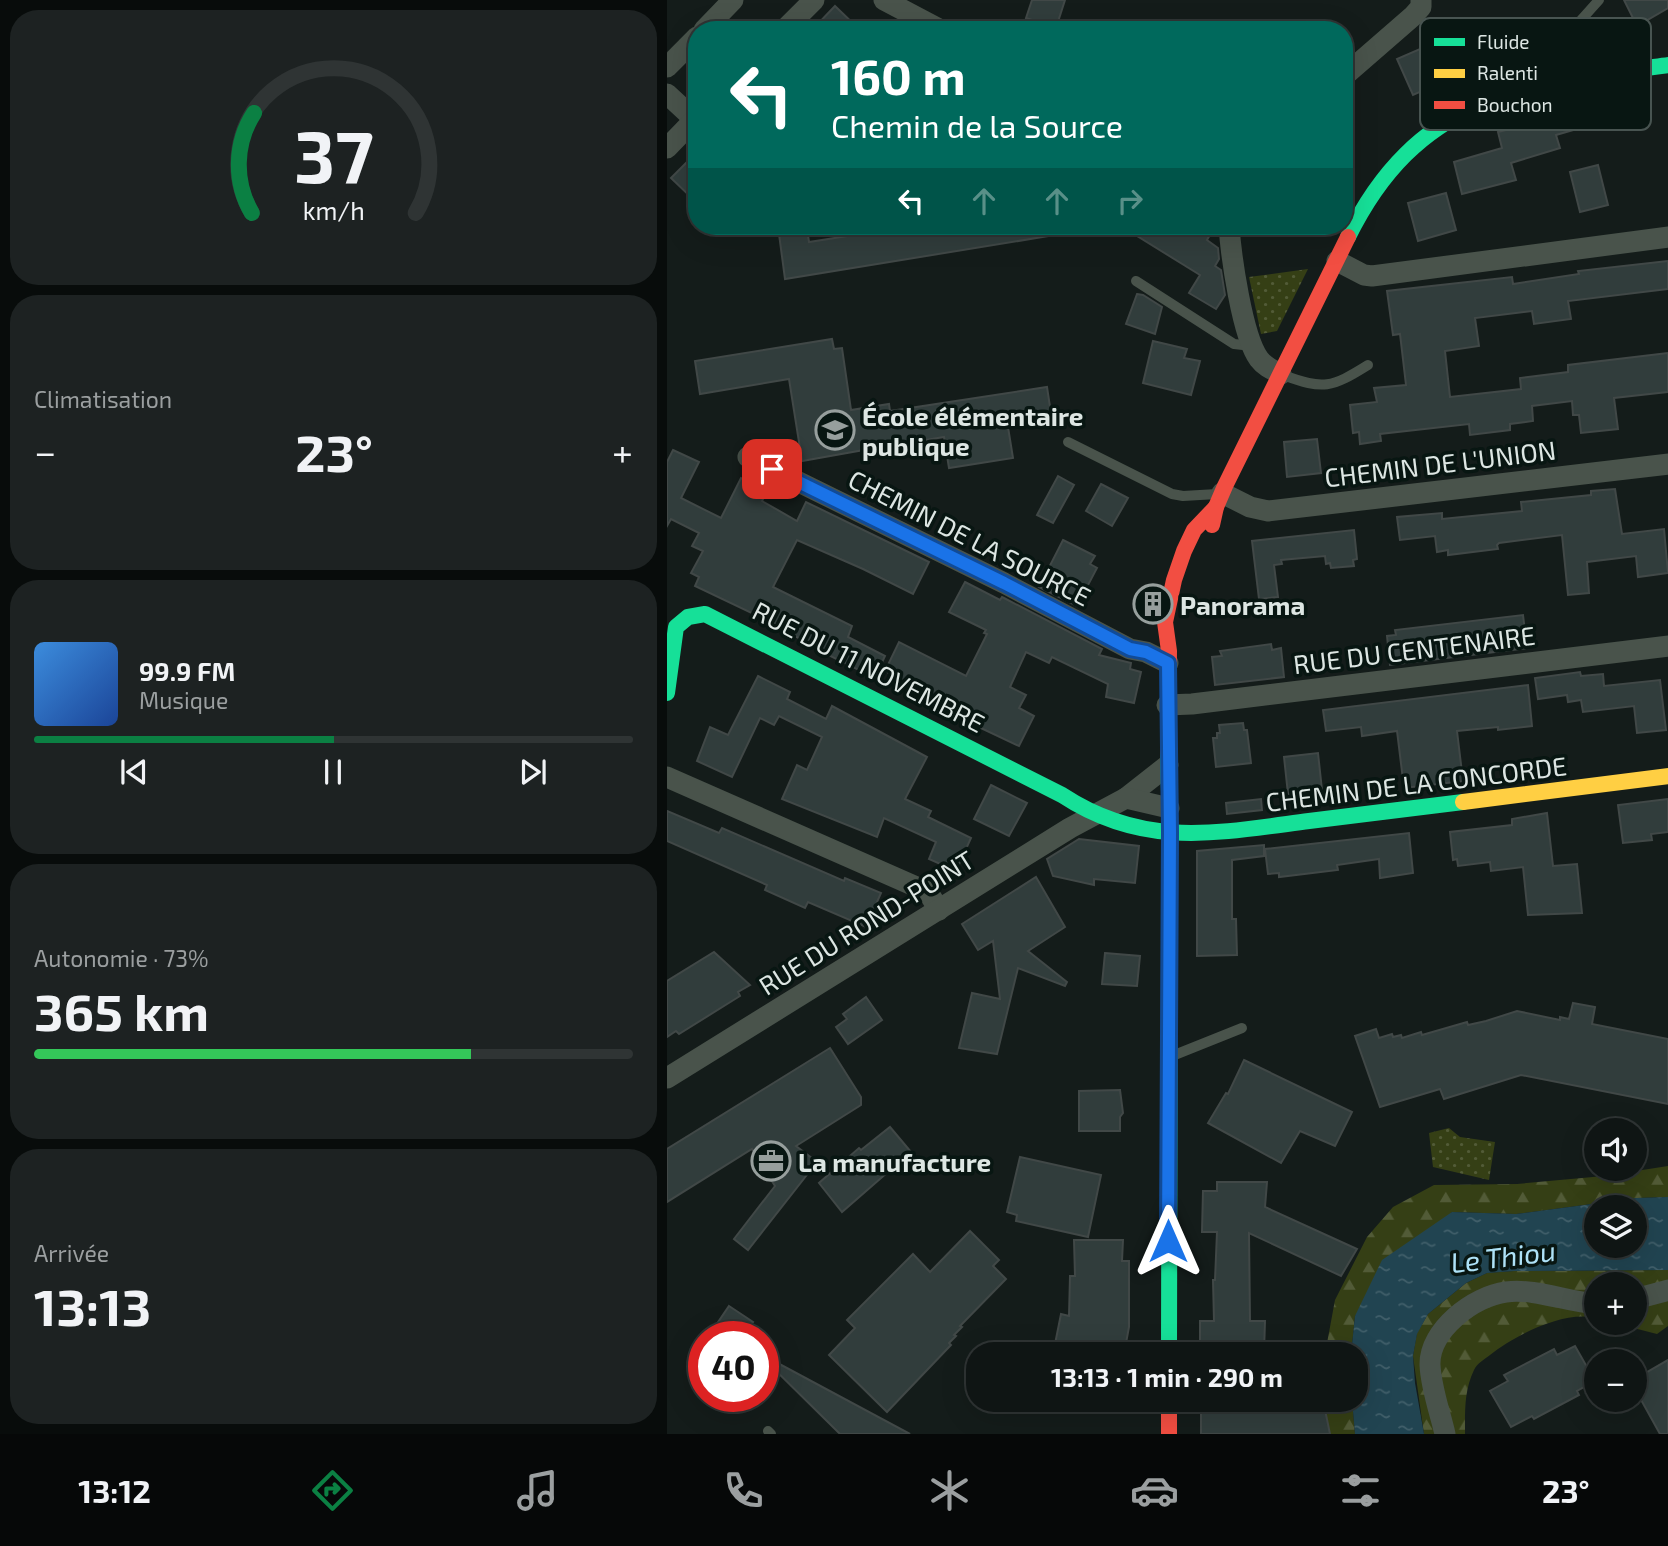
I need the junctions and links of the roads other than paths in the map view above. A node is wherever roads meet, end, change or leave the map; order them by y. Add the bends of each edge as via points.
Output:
1 (733, 0) edge
2 (814, 0) edge
3 (884, 0) edge
4 (1421, 0) edge
5 (1599, 0) edge
6 (1583, 18) edge
7 (713, 21) edge
8 (793, 21) edge
9 (924, 21) edge
10 (688, 46) edge
11 (667, 67) edge
12 (1353, 68) edge
13 (667, 94) edge
14 (688, 112) edge
15 (688, 126) edge
16 (1435, 130) edge
17 (667, 148) edge
18 (1353, 228) edge
19 (1231, 235) edge
20 (1350, 235) edge
21 (1668, 237) edge
22 (1337, 261) junction
23 (1136, 281) dead end
24 (1252, 346) junction
25 (1368, 365) dead end
26 (1281, 374) junction
27 (1068, 442) dead end
28 (749, 457) dead end
29 (1668, 464) edge
30 (1219, 500) junction
31 (1208, 543) dead end
32 (1181, 627) dead end
33 (1668, 646) edge
34 (1168, 657) junction
35 (667, 693) edge
36 (1167, 705) junction
37 (1168, 765) junction
38 (1668, 776) edge
39 (667, 777) edge
40 (1126, 798) junction
41 (1169, 808) junction
42 (1095, 815) junction
43 (1170, 832) junction
44 (939, 911) junction
45 (1242, 1028) dead end
46 (1169, 1058) junction
47 (667, 1078) edge
48 (1668, 1290) edge
49 (1647, 1295) edge
50 (1584, 1303) edge
51 (1169, 1342) edge
52 (1169, 1412) edge
53 (1169, 1434) edge
54 (1445, 1434) edge

1 - 7 street
2 - 8 street
3 - 9 street
4 - 12 street via 1413,16
5 - 6 lane
10 - 11 street
13 - 14 street
15 - 17 street
16 - 18 street via 1385,175
19 - 24 street
20 - 22 street
21 - 22 street via 1372,276
22 - 26 street
23 - 24 lane via 1234,344
24 - 26 street via 1267,367
25 - 26 lane via 1341,382 1323,385
26 - 30 street
27 - 30 lane via 1172,494
28 - 34 street, CHEMIN DE LA SOURCE via 1130,649
29 - 30 street, CHEMIN DE L'UNION via 1268,511
30 - 31 street
30 - 34 street via 1194,530 1178,568 1165,622
32 - 34 street
33 - 36 street, RUE DU CENTENAIRE
34 - 36 street
35 - 42 street, RUE DU 11 NOVEMBRE via 676,627 688,617 705,614
36 - 37 street
37 - 40 street, RUE DU ROND-POINT
37 - 41 street
38 - 43 street, CHEMIN DE LA CONCORDE via 1225,832
39 - 44 street via 928,892
40 - 41 street
40 - 42 street, RUE DU ROND-POINT
41 - 43 street
42 - 43 street via 1144,830
42 - 44 street, RUE DU ROND-POINT
43 - 46 street
44 - 47 street, RUE DU ROND-POINT
45 - 46 lane
46 - 51 street
48 - 49 street
50 - 54 street via 1506,1292 1477,1301 1459,1313 1440,1333 1430,1363
52 - 53 street

